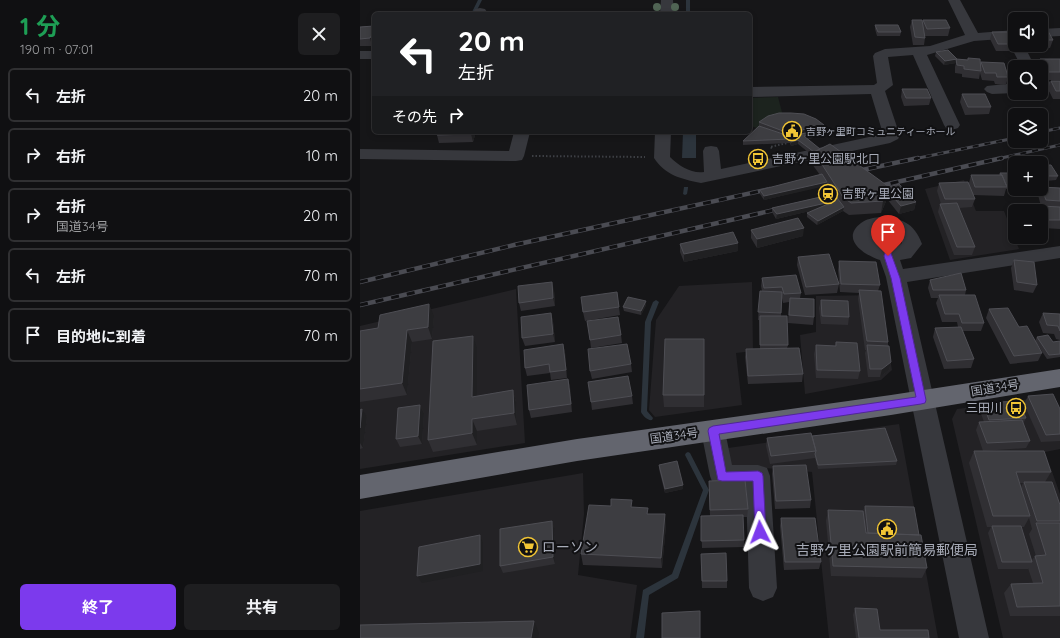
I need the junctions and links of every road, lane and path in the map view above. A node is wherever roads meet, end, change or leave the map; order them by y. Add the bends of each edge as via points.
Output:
1 (667, 0) edge
2 (954, 0) edge
3 (666, 12) edge
4 (1060, 32) edge
5 (1048, 33) edge
6 (973, 37) junction
7 (1008, 39) edge
8 (918, 52) junction
9 (1021, 52) edge
10 (360, 55) edge
11 (372, 55) edge
12 (1060, 64) edge
13 (1060, 86) edge
14 (1048, 87) edge
15 (1008, 88) edge
16 (877, 89) junction
17 (992, 89) dead end
18 (752, 92) edge
19 (952, 125) dead end
20 (522, 134) edge
21 (663, 134) edge
22 (711, 151) dead end
23 (360, 154) edge
24 (516, 156) junction
25 (650, 157) dead end
26 (713, 175) junction
27 (1060, 252) edge
28 (1060, 378) edge
29 (921, 400) junction
30 (713, 431) junction
31 (360, 487) edge
32 (763, 588) dead end
33 (974, 638) edge

1 - 3 street
2 - 6 street
4 - 5 street
6 - 7 street
6 - 8 street
8 - 16 street via 885,53 880,56 885,85
8 - 19 street
9 - 12 street via 1026,63
10 - 11 street
13 - 14 street
15 - 17 street
16 - 18 street via 795,94
16 - 26 street via 892,136 884,140
20 - 24 street
21 - 26 street via 662,158 670,168 685,175 701,178
22 - 26 street
23 - 24 street
24 - 25 path
27 - 29 street via 892,266
28 - 29 highway, 国道34号
29 - 30 highway, 国道34号
29 - 33 street
30 - 31 highway, 国道34号 via 577,450
30 - 32 street via 722,476 758,476

